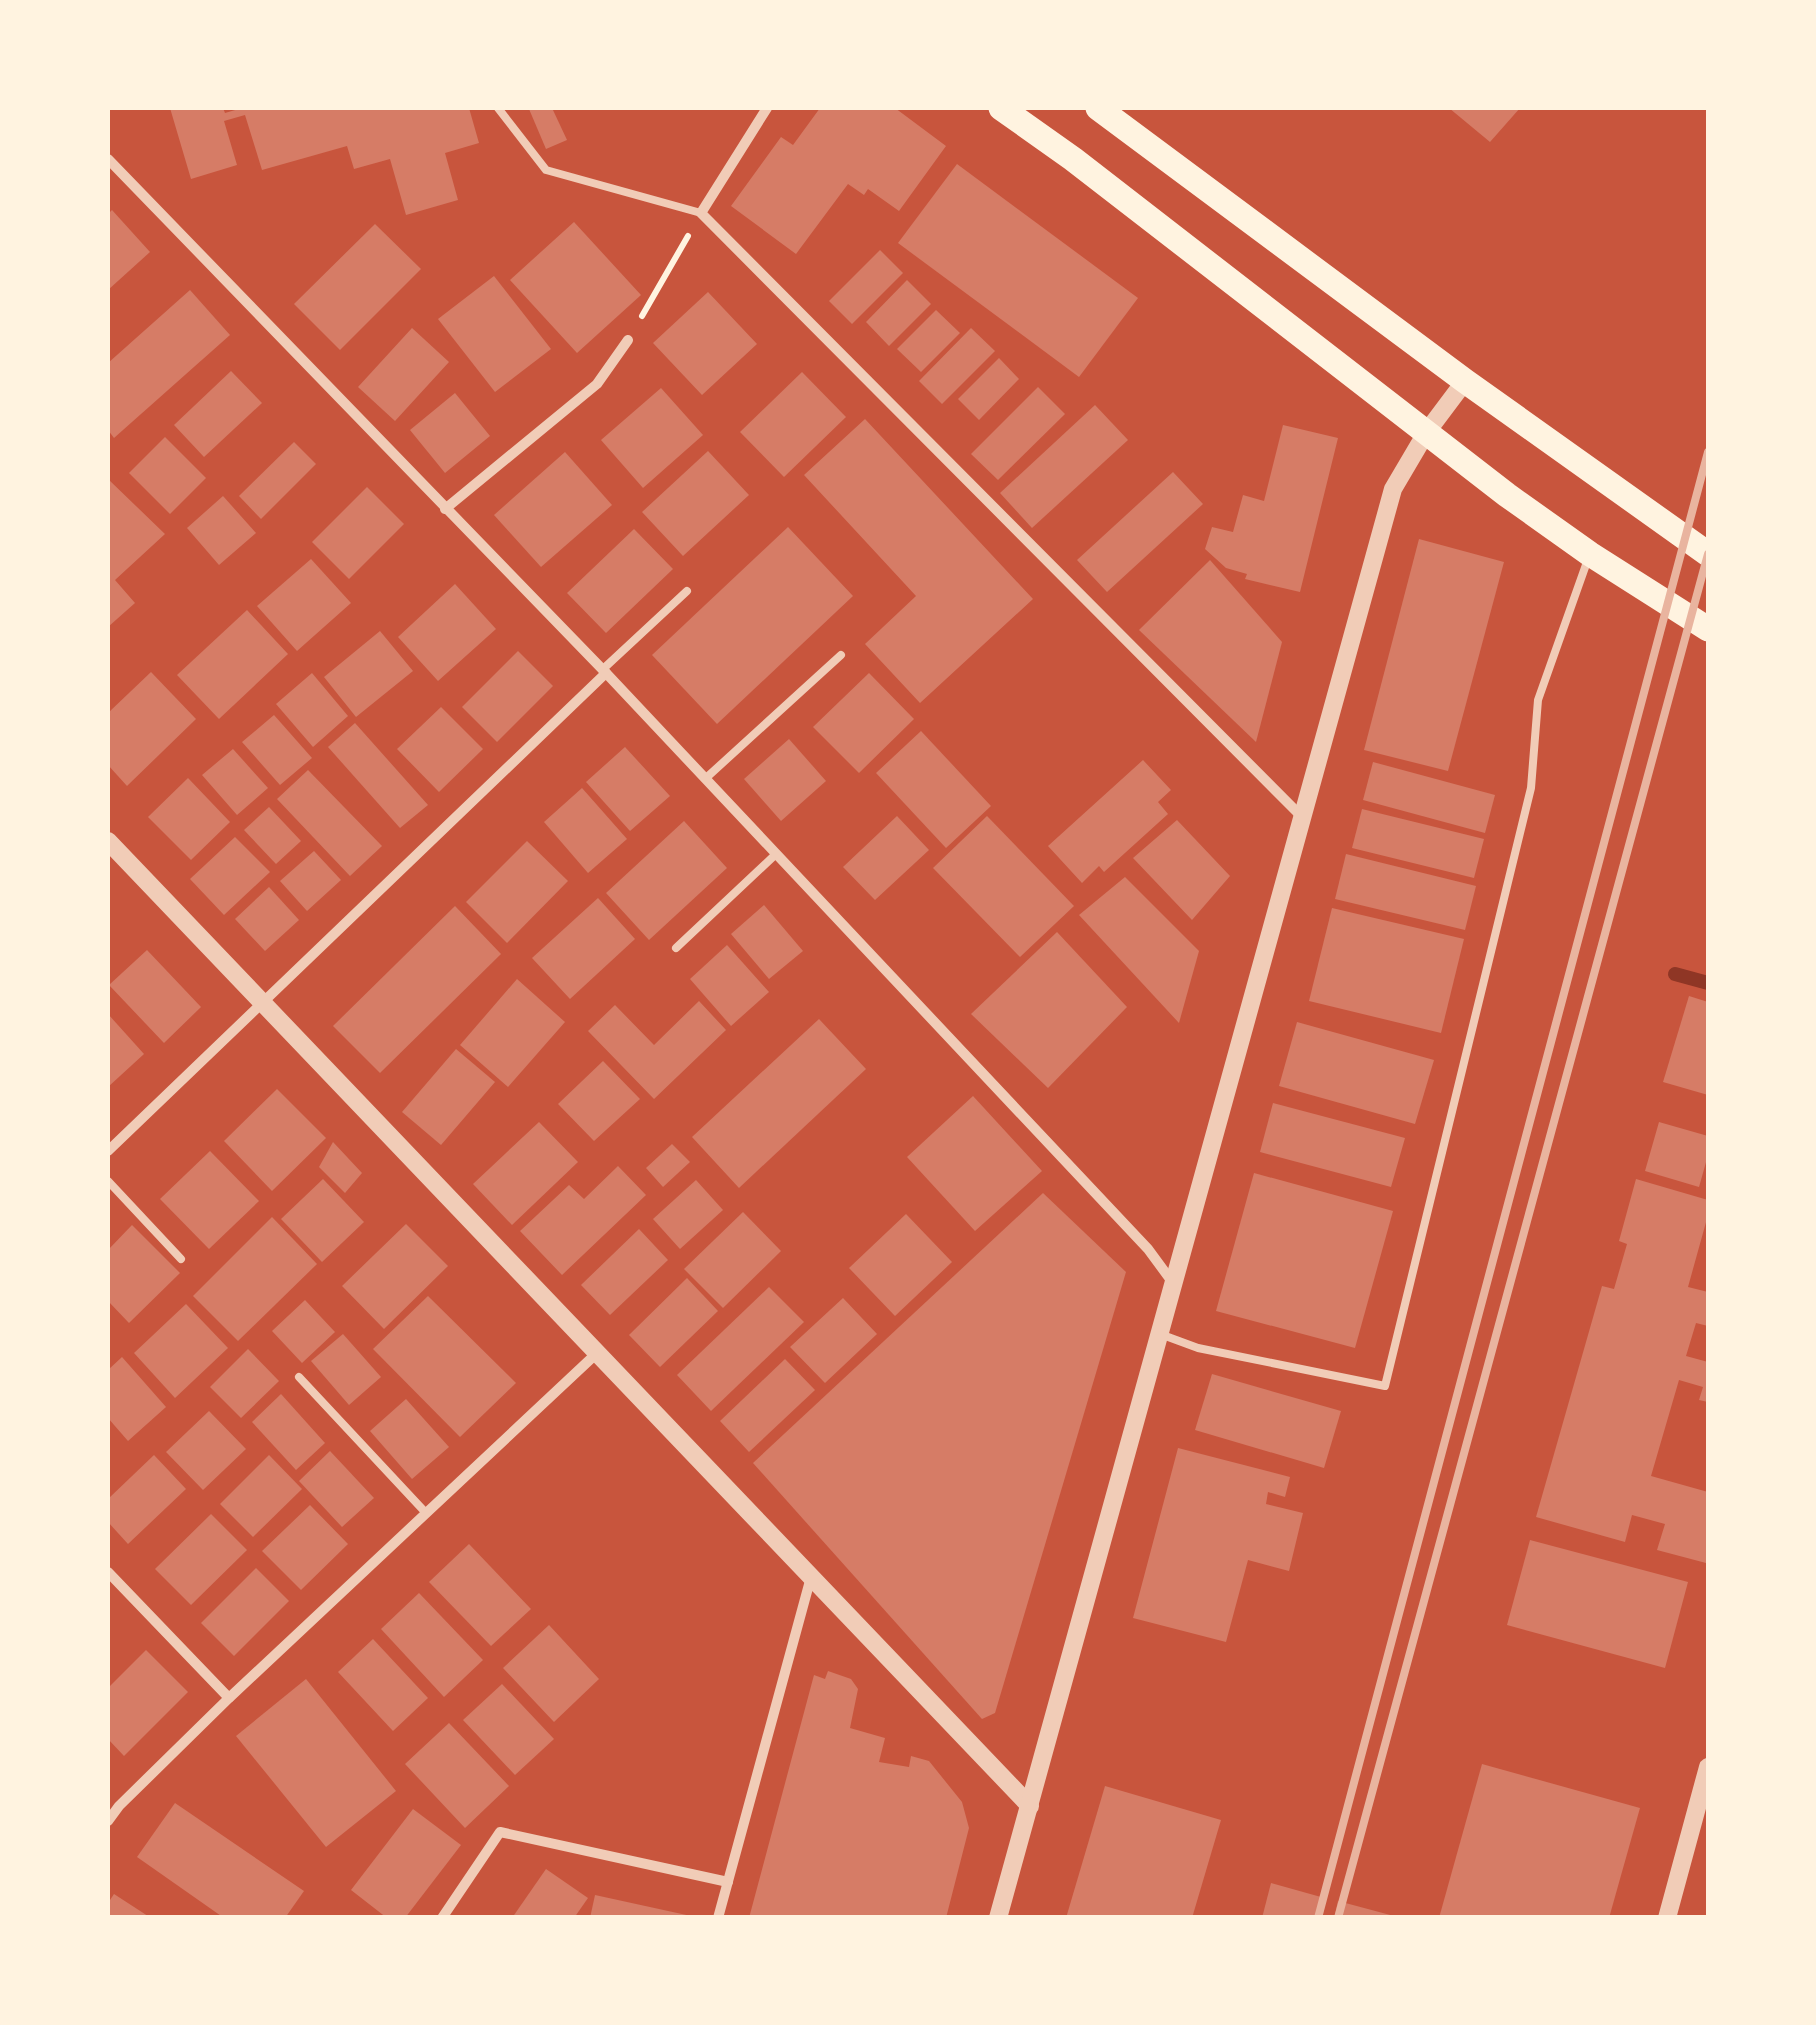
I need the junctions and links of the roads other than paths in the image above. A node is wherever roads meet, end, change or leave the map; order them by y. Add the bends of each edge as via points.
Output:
1 (498, 108) edge
2 (766, 108) edge
3 (1000, 108) edge
4 (1098, 108) edge
5 (108, 159) edge
6 (701, 213) junction
7 (628, 340) road end
8 (1465, 381) junction
9 (1426, 433) junction
10 (445, 508) junction
11 (1590, 554) junction
12 (1708, 554) edge
13 (688, 590) dead end
14 (1708, 629) edge
15 (841, 655) dead end
16 (604, 672) junction
17 (706, 778) junction
18 (1302, 818) junction
19 (108, 841) edge
20 (776, 854) junction
21 (676, 948) dead end
22 (262, 1002) junction
23 (108, 1150) edge
24 (108, 1181) edge
25 (181, 1258) dead end
26 (1174, 1284) junction
27 (1160, 1334) junction
28 (597, 1353) junction
29 (299, 1377) dead end
30 (426, 1513) junction
31 (108, 1572) edge
32 (811, 1576) junction
33 (229, 1698) junction
34 (1708, 1766) edge
35 (1030, 1806) junction
36 (108, 1822) edge
37 (728, 1882) junction
38 (442, 1918) edge
39 (718, 1918) edge
40 (998, 1918) edge
41 (1668, 1918) edge

1 - 6 lane via 546,170
2 - 6 street
3 - 9 main road
4 - 8 main road
5 - 10 street
6 - 18 street
7 - 10 street via 598,384
8 - 9 street
8 - 12 main road
9 - 11 main road
9 - 18 street via 1393,489
10 - 16 street
11 - 14 main road
11 - 27 lane via 1538,700 1531,788 1385,1386 1198,1348
13 - 16 lane
15 - 17 lane
16 - 17 street
16 - 22 street
17 - 20 street
18 - 26 street
19 - 22 street
20 - 21 lane
20 - 26 street
22 - 23 street
22 - 28 street
24 - 25 lane
26 - 27 street
27 - 35 street
28 - 30 street
28 - 32 street
29 - 30 lane
30 - 33 street
31 - 33 street
32 - 35 street
32 - 37 street
33 - 36 street
34 - 41 street
35 - 40 street
37 - 38 street via 500,1832
37 - 39 street

